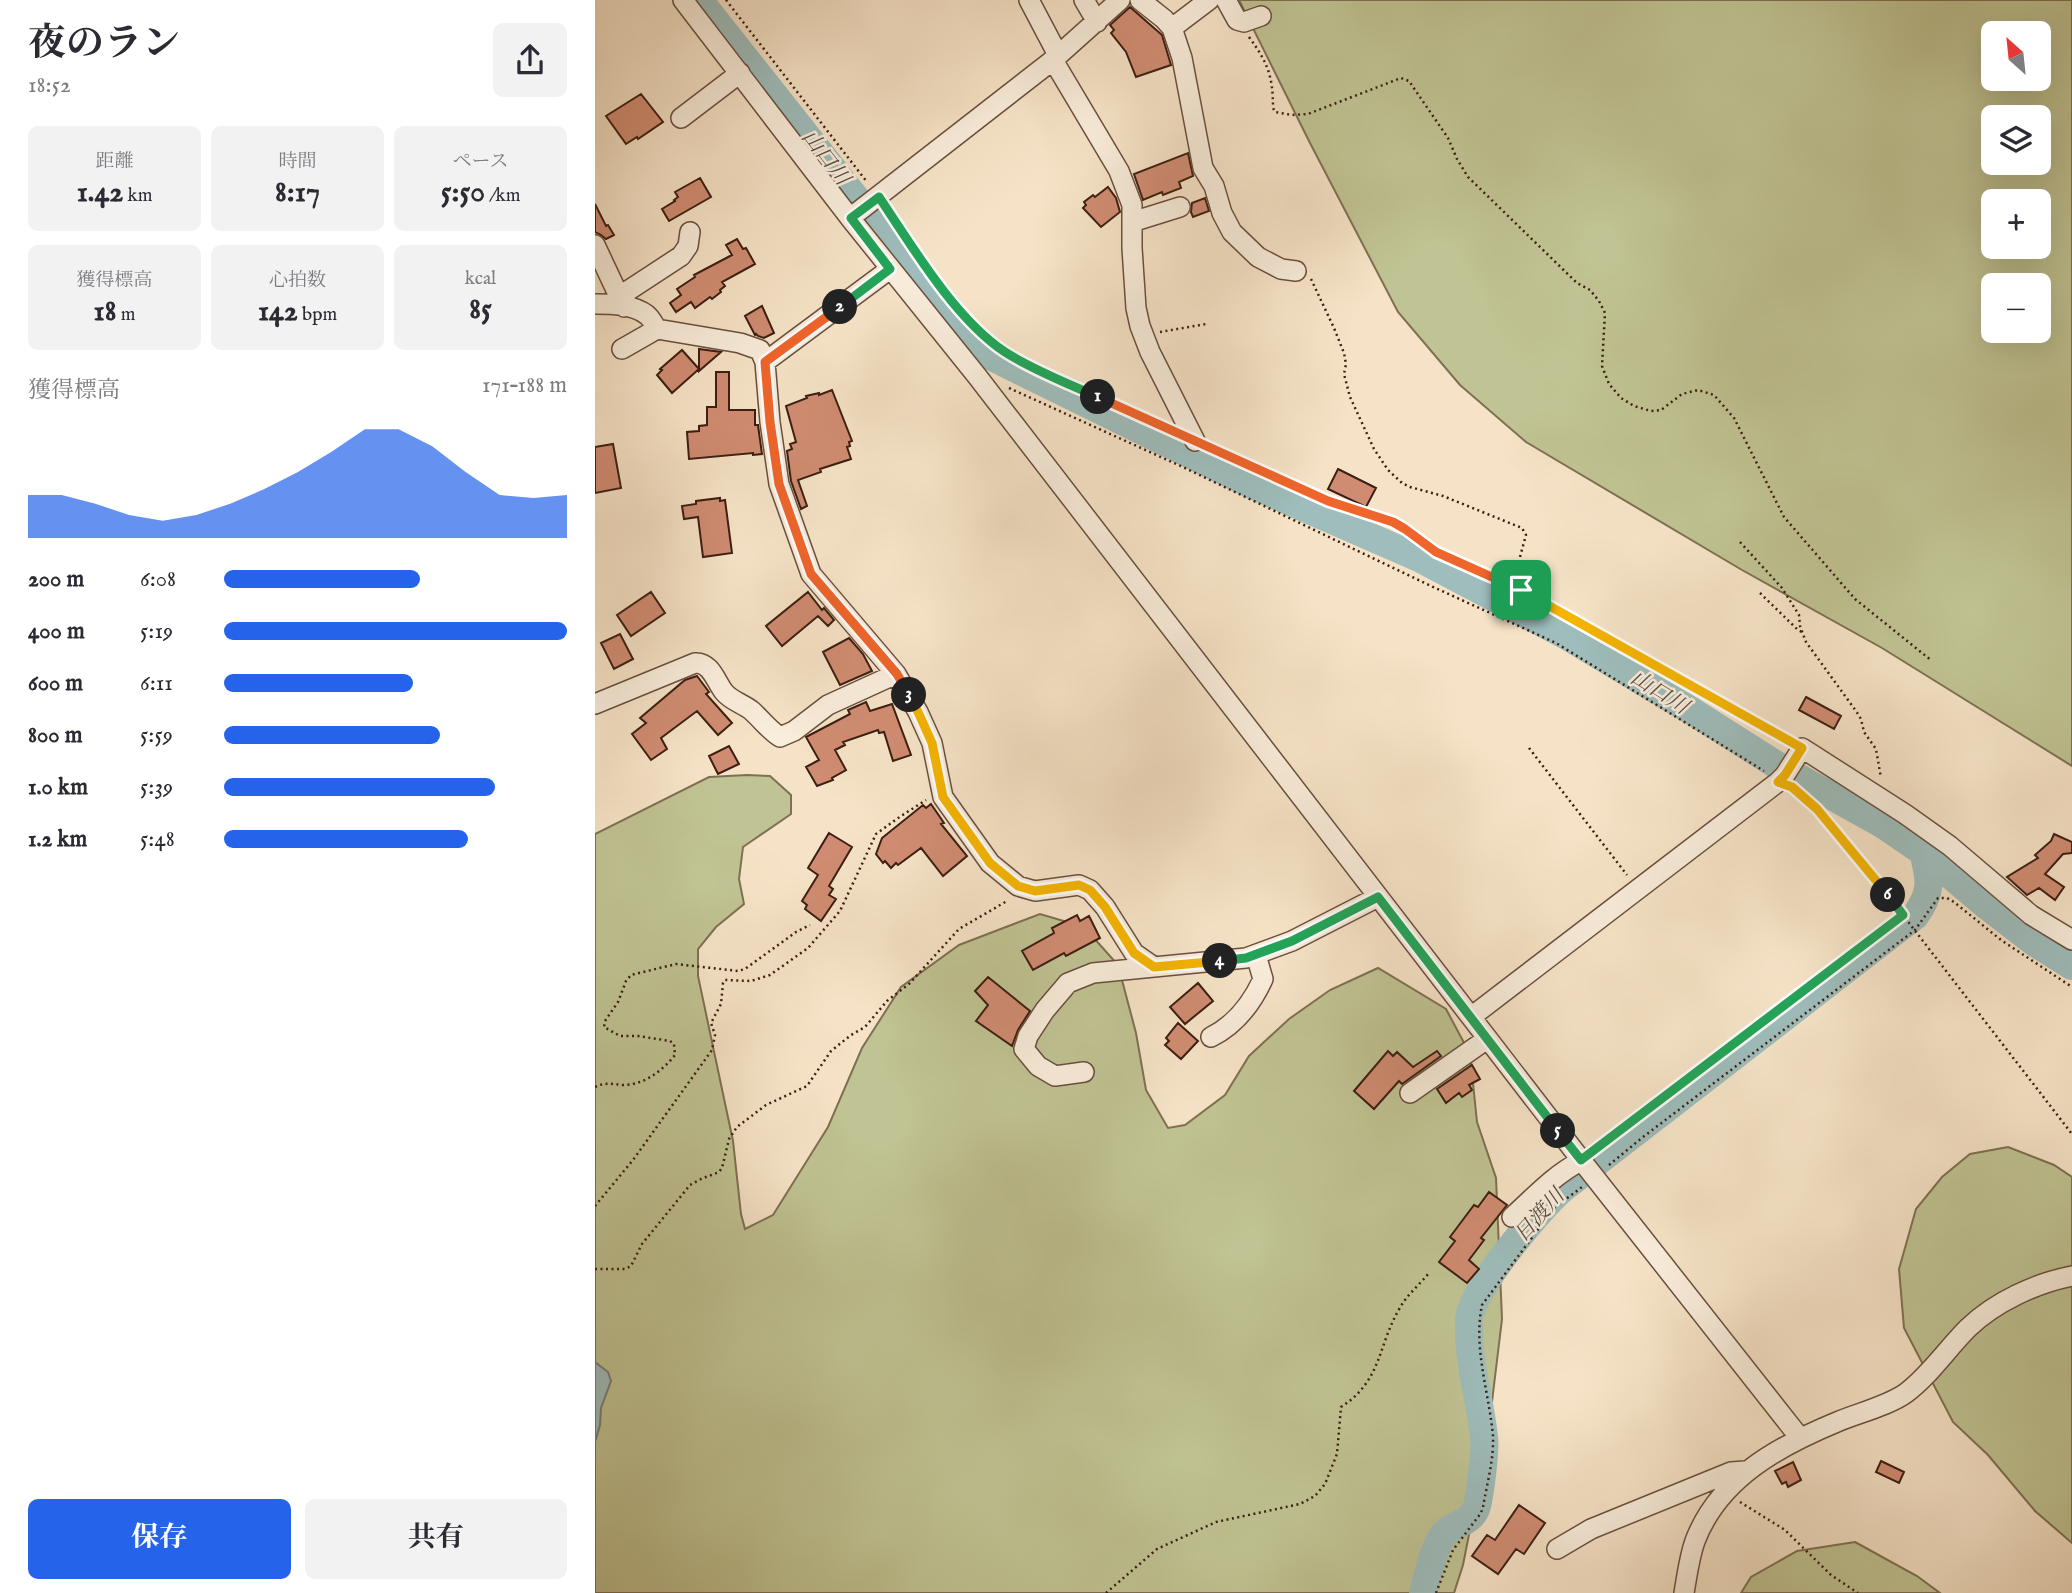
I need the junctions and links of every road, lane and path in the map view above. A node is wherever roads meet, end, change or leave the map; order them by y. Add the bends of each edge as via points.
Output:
1 (683, 0) edge
2 (726, 0) edge
3 (1029, 0) edge
4 (1083, 0) edge
5 (1120, 0) edge
6 (1139, 0) edge
7 (1209, 0) edge
8 (1226, 0) edge
9 (1261, 16) dead end
10 (1237, 20) junction
11 (1097, 22) junction
12 (1172, 28) junction
13 (1056, 58) junction
14 (740, 73) junction
15 (681, 118) dead end
16 (876, 199) junction
17 (1180, 207) dead end
18 (853, 216) junction
19 (1132, 222) junction
20 (690, 232) dead end
21 (595, 245) edge
22 (890, 269) junction
23 (1296, 271) joint
24 (595, 304) edge
25 (624, 307) junction
26 (1206, 324) dead end
27 (657, 329) junction
28 (1143, 335) junction
29 (622, 349) dead end
30 (765, 362) junction
31 (977, 376) junction
32 (1195, 441) junction
33 (1740, 542) dead end
34 (1521, 590) junction
35 (1760, 593) dead end
36 (1802, 632) junction
37 (1932, 661) dead end
38 (897, 674) junction
39 (595, 704) edge
40 (1529, 748) dead end
41 (1800, 750) junction
42 (1781, 778) junction
43 (941, 790) junction
44 (1882, 799) junction
45 (1028, 889) junction
46 (1637, 889) junction
47 (1378, 897) junction
48 (1904, 916) junction
49 (810, 925) dead end
50 (1914, 929) junction
51 (2072, 940) edge
52 (1256, 955) junction
53 (1154, 967) junction
54 (2072, 987) edge
55 (1471, 1017) junction
56 (1211, 1037) dead end
57 (1487, 1039) junction
58 (1084, 1072) dead end
59 (595, 1087) edge
60 (1410, 1093) dead end
61 (2072, 1134) edge
62 (1586, 1167) junction
63 (595, 1206) edge
64 (1512, 1217) dead end
65 (595, 1269) edge
66 (1429, 1273) dead end
67 (2072, 1276) edge
68 (1800, 1438) junction
69 (1746, 1471) junction
70 (1726, 1493) junction
71 (1557, 1549) dead end
72 (1106, 1593) edge
73 (1684, 1593) edge
74 (1858, 1593) edge

1 - 14 street
2 - 16 path
3 - 13 street
4 - 11 street
5 - 11 street
6 - 12 street
7 - 12 street
8 - 10 street
9 - 10 street
10 - 37 path via 1270,71 1275,112 1308,114 1401,78 1409,81 1468,177 1599,301 1605,313 1602,366 1609,384 1634,407 1651,411 1661,410 1682,394 1698,390 1714,395 1734,418 1784,516 1855,599
11 - 13 street
12 - 23 street via 1203,168 1231,232 1258,257
13 - 16 street
13 - 19 street via 1119,171 1132,205
14 - 15 street
14 - 18 street
16 - 18 street
16 - 32 path via 953,300 1005,351
17 - 19 street
18 - 22 street
19 - 28 street via 1136,308
20 - 25 street via 681,256 626,292
21 - 25 street
22 - 30 street
22 - 31 street
23 - 34 path via 1311,279 1334,328 1345,356 1350,397 1383,462 1409,486 1522,528 1526,535 1518,564
24 - 25 street
25 - 27 street via 647,315
26 - 28 path
27 - 29 street
27 - 30 street via 740,343 760,350
28 - 32 street
30 - 38 street via 779,484 811,574
31 - 42 path via 1185,468 1556,643
31 - 47 street
32 - 34 path via 1340,507 1393,522 1436,552
33 - 36 path via 1782,588 1799,615
34 - 41 path
35 - 36 path
36 - 44 path via 1876,749
38 - 39 street via 828,705 781,737 751,710 729,698 701,663
38 - 43 street via 932,743
40 - 46 path
41 - 42 street
41 - 44 street
42 - 46 street
42 - 48 path via 1817,809
43 - 45 street via 990,863
43 - 63 path via 876,834 840,911 809,948 770,975 751,981 726,980 711,1023 715,1035 708,1056
44 - 51 street via 1950,846 2031,915
45 - 53 street via 1079,885 1090,890 1134,953
45 - 65 path via 960,929 865,1027 831,1051 807,1086 766,1105 737,1127 719,1172 691,1185 642,1244 631,1266
46 - 55 street
47 - 52 street
47 - 55 street
48 - 50 path
48 - 62 path
49 - 59 path via 739,971 675,964 631,975 604,1027 620,1036 670,1041 675,1055 664,1069 643,1081
50 - 54 path via 1938,898 1947,898
50 - 61 path
52 - 53 street
52 - 56 street via 1263,979 1255,998 1226,1030
53 - 58 street via 1093,973 1068,983 1045,1010 1024,1049 1038,1066 1055,1076
55 - 57 street
57 - 60 street
57 - 62 street
62 - 64 street via 1569,1167
62 - 68 street
66 - 72 path via 1401,1305 1364,1388 1341,1407 1337,1454 1315,1496 1300,1504 1216,1522 1157,1549
67 - 68 street via 2038,1286 1996,1307 1970,1326 1903,1395
68 - 69 street
69 - 70 street
69 - 71 street via 1731,1472 1591,1529
70 - 73 street via 1695,1541
70 - 74 path via 1785,1530 1831,1575

